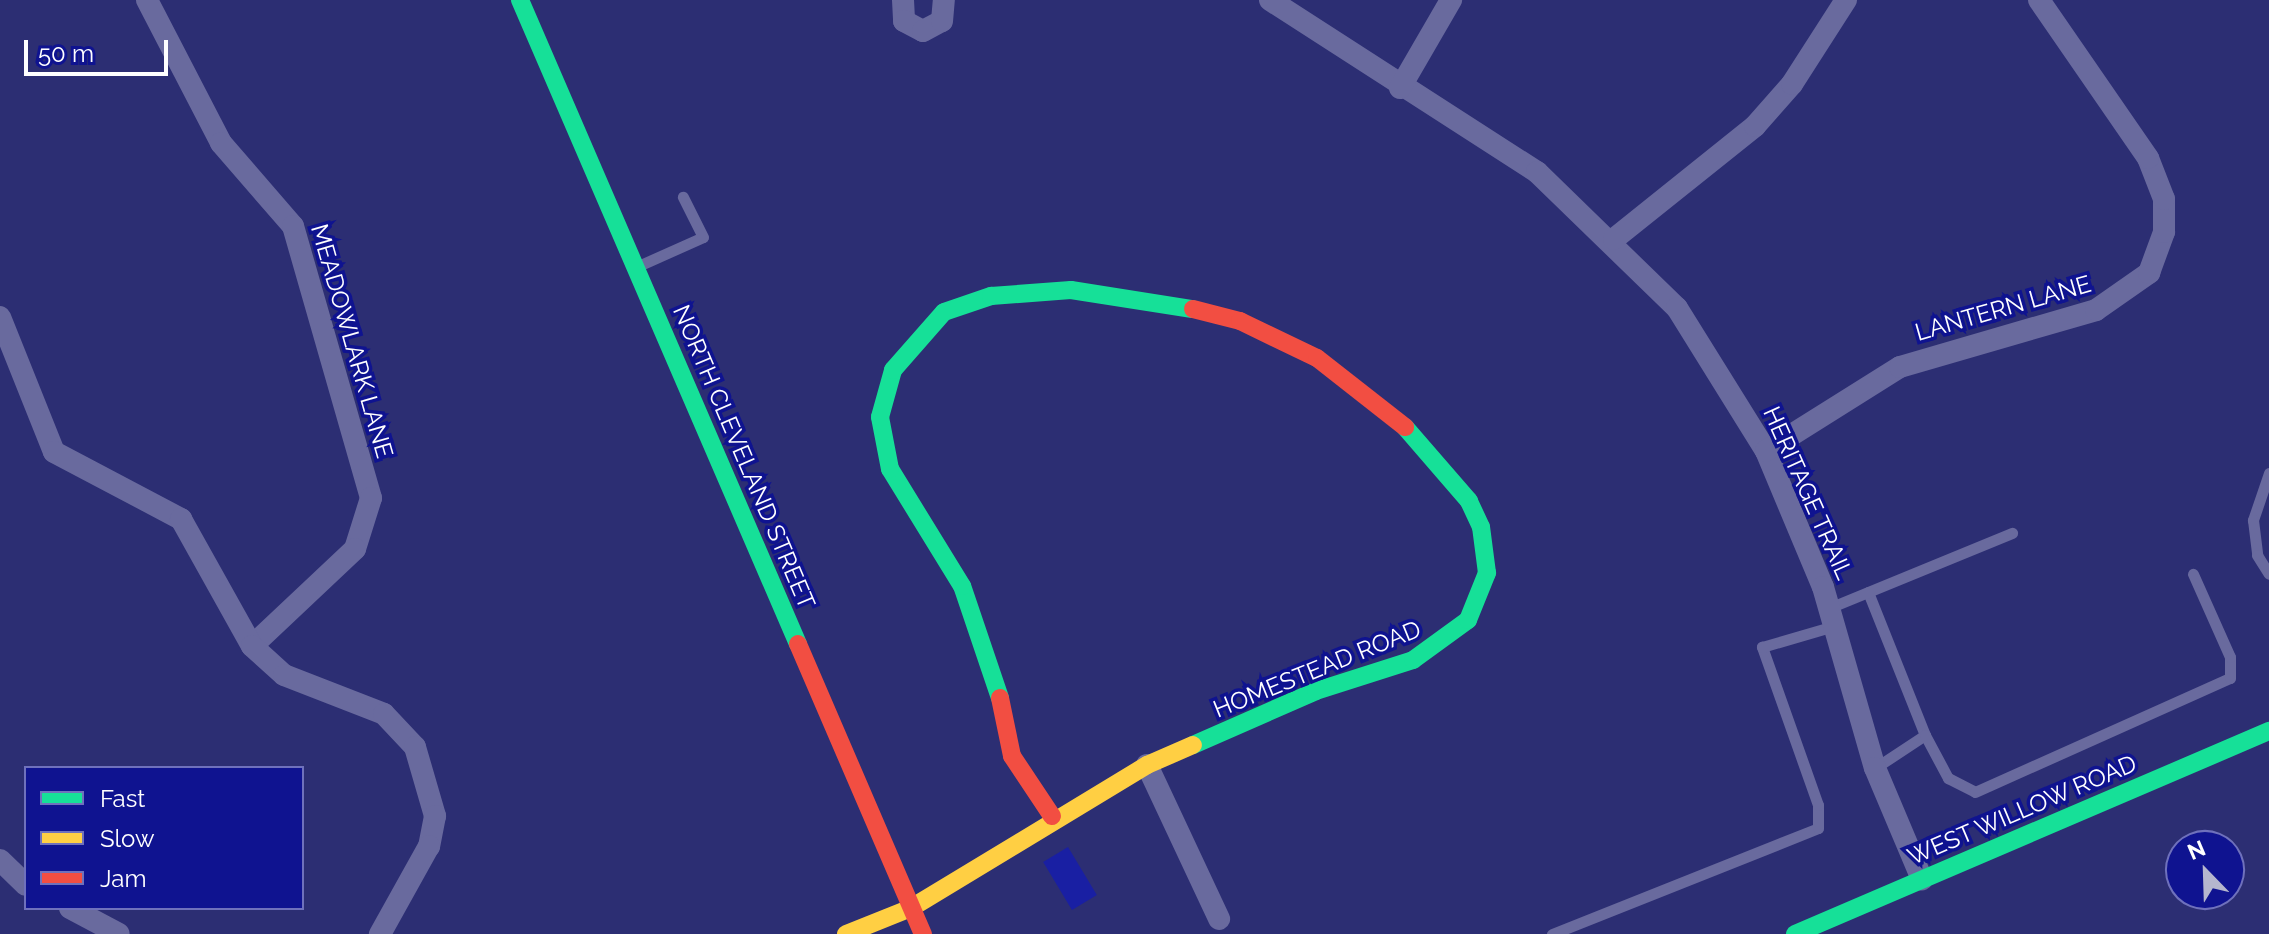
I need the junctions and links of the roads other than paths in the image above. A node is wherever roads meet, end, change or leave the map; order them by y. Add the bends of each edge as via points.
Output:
1 (147, 0) edge
2 (520, 0) edge
3 (903, 0) edge
4 (944, 0) edge
5 (1270, 0) edge
6 (1451, 0) edge
7 (1846, 0) edge
8 (2039, 0) edge
9 (1400, 88) junction
10 (683, 197) dead end
11 (1614, 239) junction
12 (636, 267) junction
13 (0, 317) edge
14 (1766, 451) junction
15 (2269, 473) edge
16 (2012, 533) dead end
17 (2193, 574) dead end
18 (2269, 574) edge
19 (1868, 592) junction
20 (1831, 617) junction
21 (252, 646) junction
22 (2269, 731) edge
23 (1925, 735) junction
24 (1147, 765) junction
25 (1875, 768) junction
26 (1052, 816) junction
27 (0, 860) edge
28 (1922, 879) junction
29 (24, 883) edge
30 (911, 908) junction
31 (74, 910) edge
32 (1219, 919) dead end
33 (119, 934) edge
34 (380, 934) edge
35 (846, 934) edge
36 (923, 934) edge
37 (1552, 934) edge
38 (1795, 934) edge

1 - 21 street, MEADOWLARK LANE via 221,143 293,226 371,498 355,549
2 - 12 street, NORTH CLEVELAND STREET
3 - 4 street via 904,21 923,31 942,21
5 - 9 street, HERITAGE TRAIL
6 - 9 street
7 - 11 street via 1792,84 1755,126
8 - 14 street, LANTERN LANE via 2148,158 2164,199 2164,232 2149,273 2096,310 1900,367
9 - 11 street, HERITAGE TRAIL via 1537,172
10 - 12 lane via 703,237
11 - 14 street, HERITAGE TRAIL via 1677,308
12 - 30 street, NORTH CLEVELAND STREET
13 - 21 street via 54,452 181,519
14 - 20 street, HERITAGE TRAIL
15 - 18 lane via 2253,520 2257,555
16 - 19 lane
17 - 23 lane via 2230,657 2230,678 1975,792 1948,778
19 - 20 lane
19 - 23 lane
20 - 25 street, HERITAGE TRAIL
20 - 37 lane via 1762,647 1818,805 1818,828
21 - 34 street via 284,675 384,714 415,747 435,816 429,846
22 - 28 street, WEST WILLOW ROAD
23 - 25 lane
24 - 26 street, HOMESTEAD ROAD
24 - 26 street, HOMESTEAD ROAD via 1441,644 1479,598 1487,573 1481,527 1452,478 1394,414 1317,358 1240,321 1157,299 1071,290 991,296 944,312 906,349 882,392 882,443 902,494 962,586 995,676 1015,765
24 - 32 street
25 - 28 street, HERITAGE TRAIL
26 - 30 street, HOMESTEAD ROAD
27 - 29 street
28 - 38 street, WEST WILLOW ROAD
30 - 35 street, HOMESTEAD ROAD
30 - 36 street, NORTH CLEVELAND STREET
31 - 33 street

